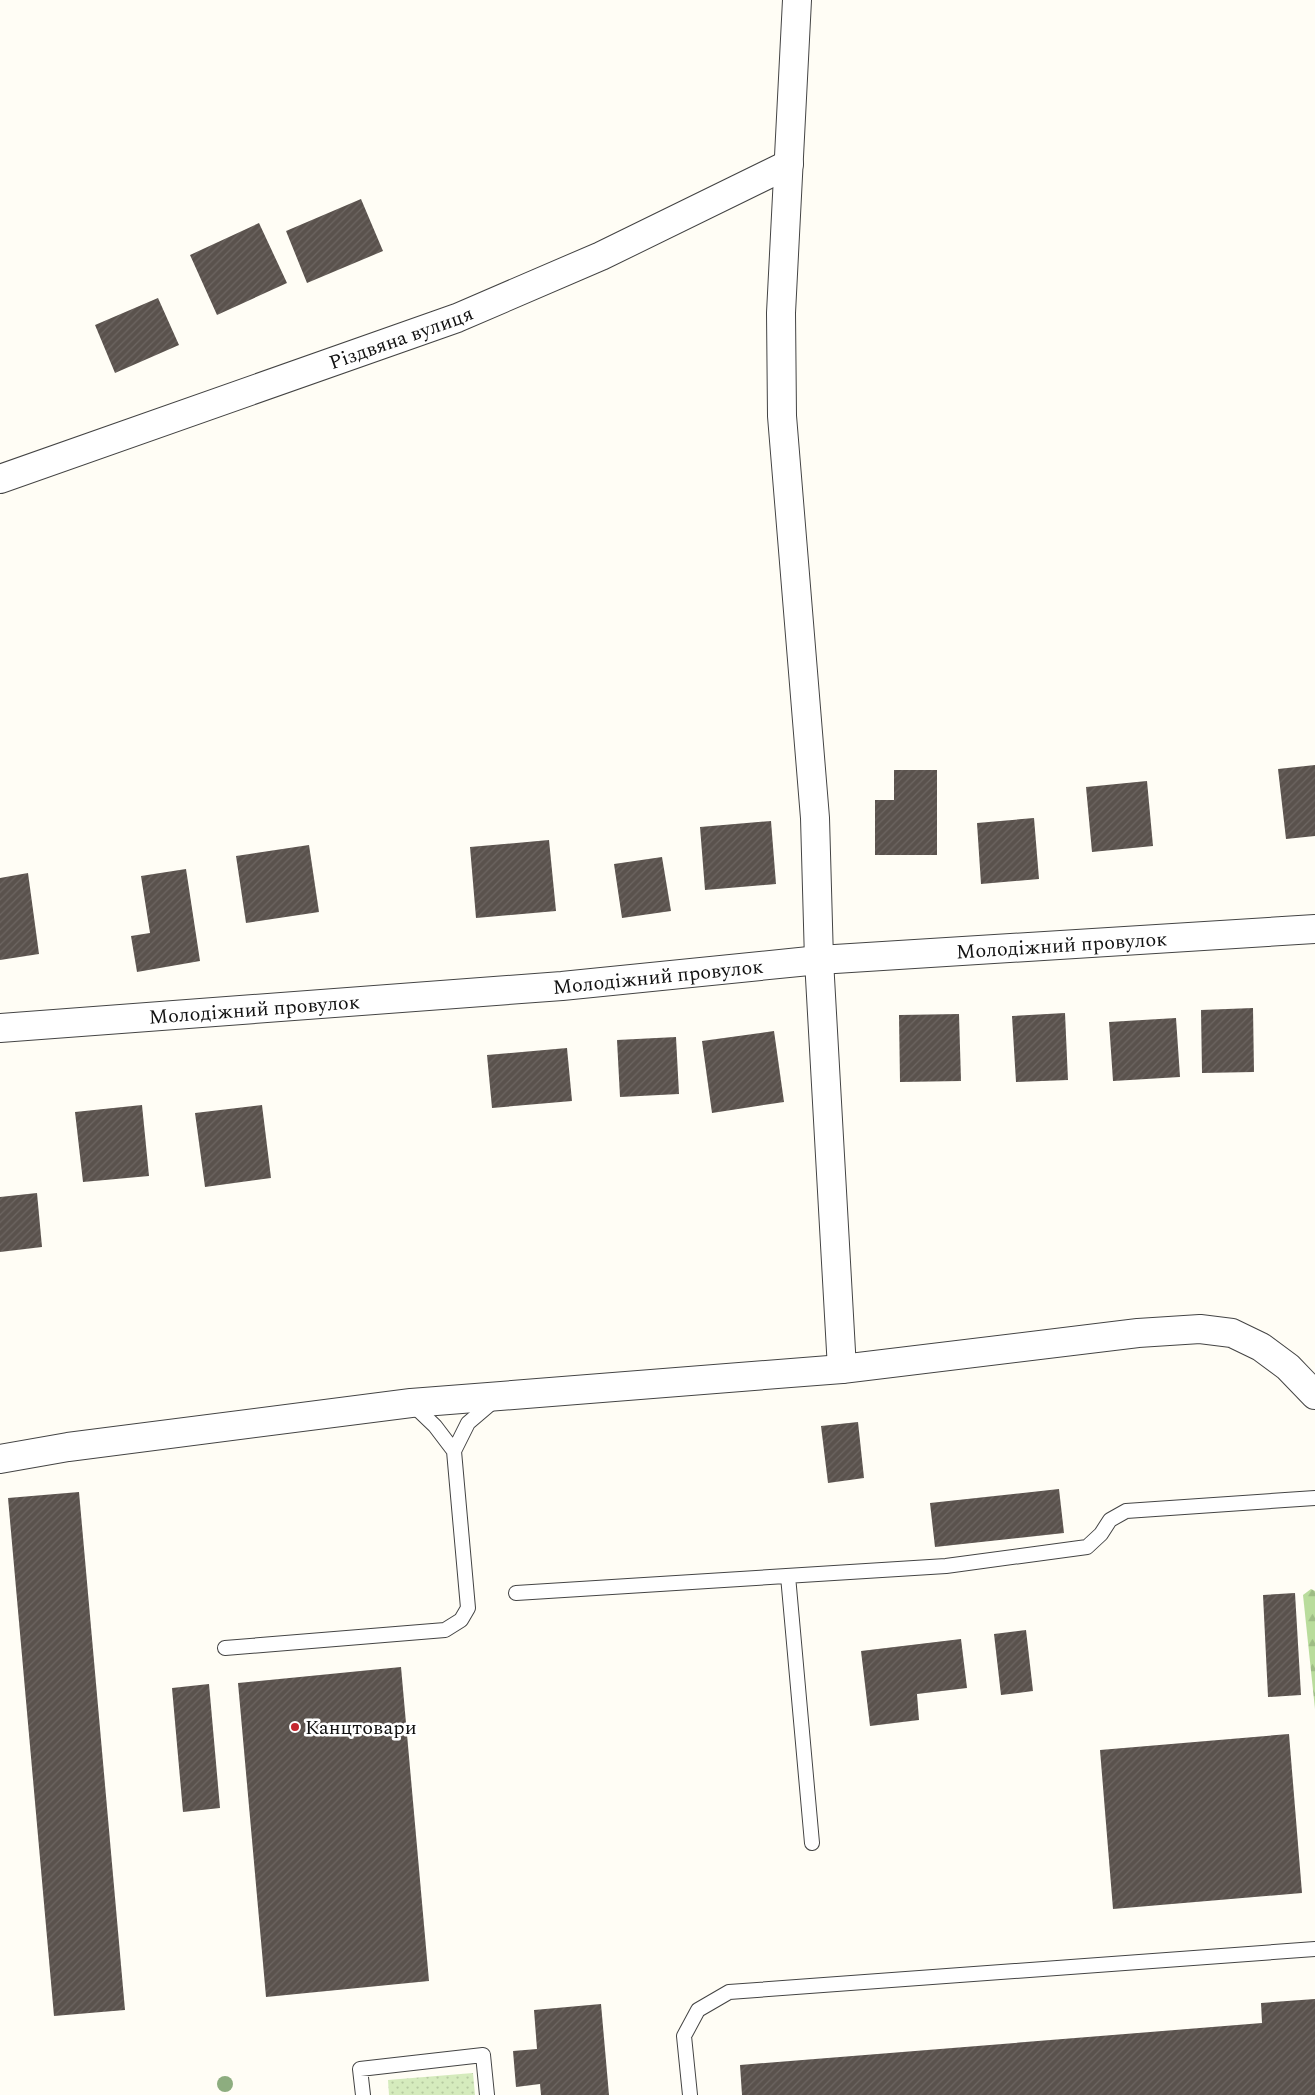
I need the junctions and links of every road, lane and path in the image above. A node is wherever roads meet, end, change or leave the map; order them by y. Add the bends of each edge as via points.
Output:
1 (797, 0) edge
2 (789, 164) junction
3 (0, 479) edge
4 (1315, 929) edge
5 (819, 960) junction
6 (0, 1028) edge
7 (842, 1369) junction
8 (501, 1395) junction
9 (1315, 1396) edge
10 (411, 1403) junction
11 (454, 1451) junction
12 (0, 1458) edge
13 (1315, 1498) edge
14 (788, 1576) junction
15 (516, 1593) dead end
16 (225, 1648) dead end
17 (812, 1843) dead end
18 (1315, 1949) edge
19 (363, 2095) edge
20 (487, 2095) edge
21 (690, 2095) edge

1 - 2 street
2 - 3 street, Різдвяна вулиця via 601,256 457,318
2 - 5 street via 781,313 782,416 815,818
4 - 5 street, Молодіжний провулок
5 - 6 street, Молодіжний провулок via 562,986
5 - 7 street
7 - 8 street
7 - 9 street via 1138,1333 1200,1329 1232,1333 1260,1347 1288,1367
8 - 10 street
8 - 11 lane via 468,1423
10 - 11 lane via 436,1426
10 - 12 street
11 - 16 lane via 468,1608 461,1620 445,1630
13 - 14 lane via 1126,1511 1110,1520 1087,1547 946,1566
14 - 15 lane
14 - 17 lane
18 - 21 lane via 729,1992 698,2010 684,2036
19 - 20 lane via 360,2069 483,2056

